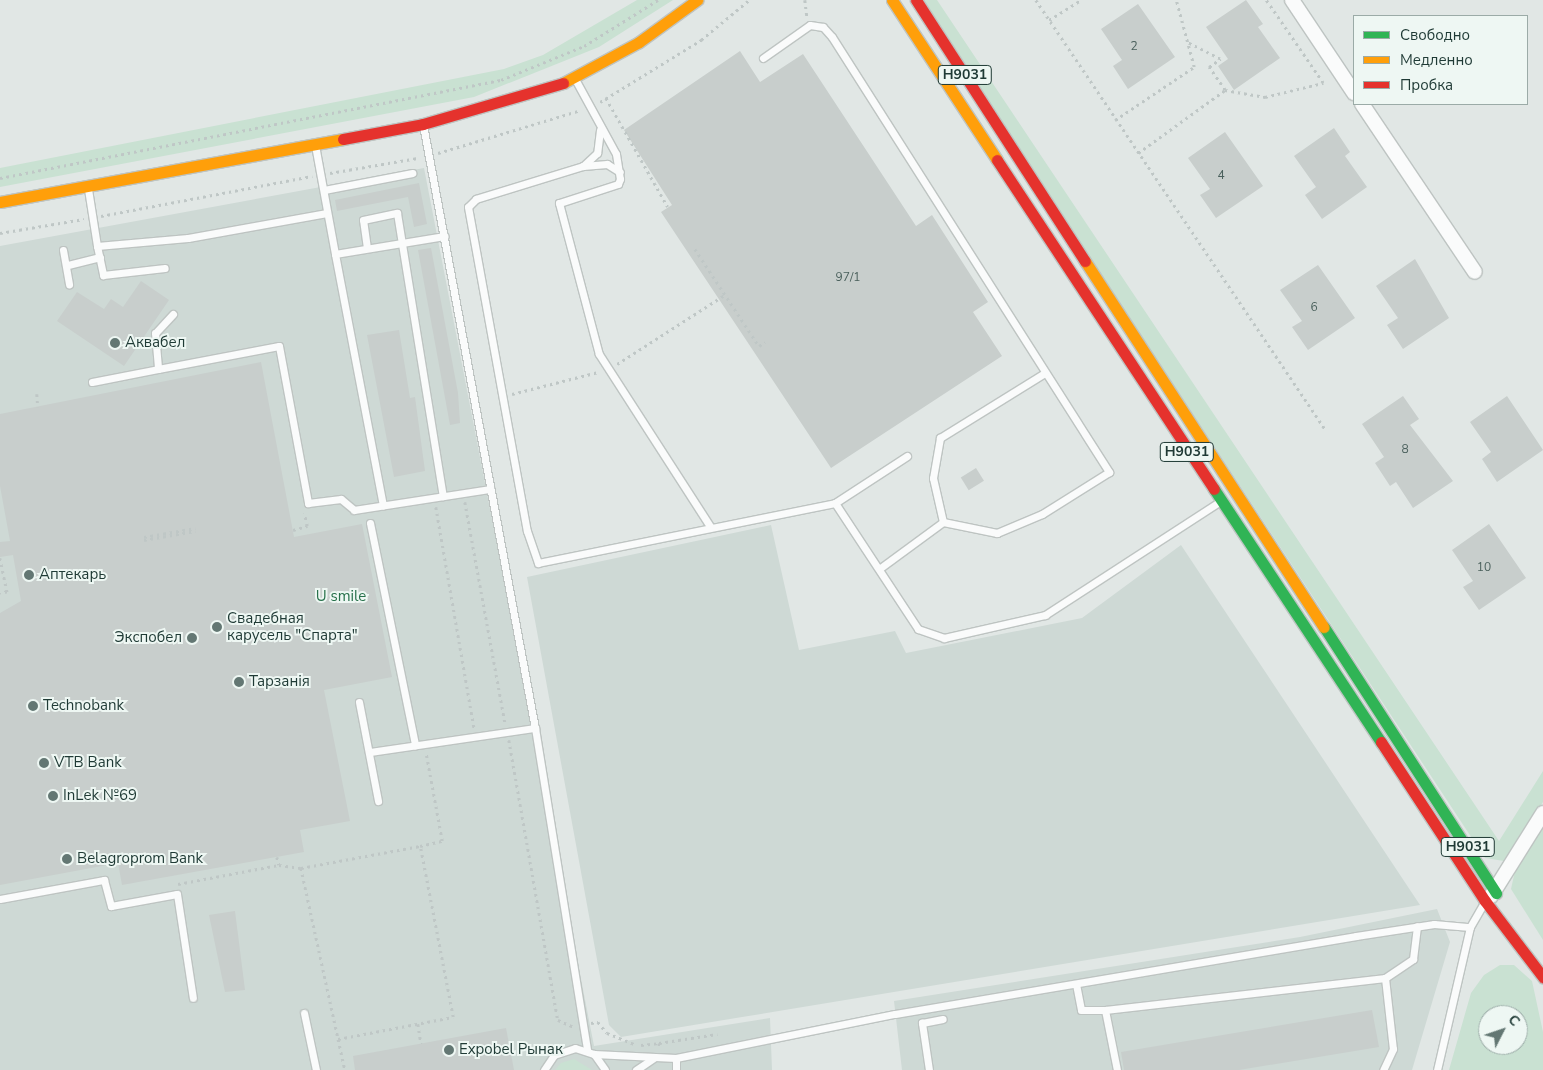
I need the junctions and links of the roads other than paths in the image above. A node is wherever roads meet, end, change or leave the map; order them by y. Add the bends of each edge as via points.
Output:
1 (697, 0) edge
2 (892, 0) edge
3 (916, 0) edge
4 (1292, 0) edge
5 (763, 58) dead end
6 (574, 77) junction
7 (1353, 92) edge
8 (1363, 105) edge
9 (423, 124) junction
10 (600, 130) junction
11 (315, 144) junction
12 (583, 166) junction
13 (620, 172) junction
14 (412, 173) dead end
15 (87, 186) junction
16 (324, 190) junction
17 (0, 202) edge
18 (327, 213) junction
19 (445, 236) junction
20 (402, 242) junction
21 (97, 246) junction
22 (367, 248) junction
23 (63, 250) dead end
24 (335, 254) junction
25 (100, 257) junction
26 (68, 265) junction
27 (166, 268) dead end
28 (1475, 272) dead end
29 (69, 284) dead end
30 (173, 314) dead end
31 (158, 370) junction
32 (1045, 373) junction
33 (92, 382) dead end
34 (907, 456) dead end
35 (490, 489) junction
36 (1234, 492) junction
37 (443, 496) junction
38 (1220, 501) junction
39 (835, 503) junction
40 (383, 505) junction
41 (943, 522) junction
42 (370, 523) dead end
43 (710, 526) junction
44 (879, 569) junction
45 (359, 702) dead end
46 (535, 728) junction
47 (415, 745) junction
48 (370, 752) junction
49 (378, 801) dead end
50 (1543, 813) edge
51 (1495, 891) junction
52 (0, 899) edge
53 (1485, 902) junction
54 (1417, 926) junction
55 (1470, 927) junction
56 (1543, 976) edge
57 (1385, 978) junction
58 (1076, 984) junction
59 (193, 998) dead end
60 (1105, 1010) junction
61 (304, 1013) dead end
62 (943, 1018) dead end
63 (591, 1052) junction
64 (658, 1058) junction
65 (676, 1058) junction
66 (316, 1070) edge
67 (544, 1070) edge
68 (605, 1070) edge
69 (636, 1070) edge
70 (676, 1070) edge
71 (929, 1070) edge
72 (1117, 1070) edge
73 (1383, 1070) edge
74 (1437, 1070) edge

1 - 6 main road via 639,42
2 - 38 main road, Н9031
3 - 36 main road, Н9031
4 - 7 street
5 - 32 lane via 810,26 822,27 832,37
6 - 9 main road via 526,96
6 - 10 lane
8 - 28 street
9 - 11 main road
9 - 19 lane
10 - 12 lane via 597,153
10 - 13 lane via 616,154
11 - 15 main road
11 - 16 lane
12 - 13 lane via 607,164
12 - 43 lane via 476,199 468,207 527,531 538,563
13 - 43 lane via 618,184 559,203 599,354
14 - 16 lane
15 - 17 main road
15 - 21 lane
16 - 18 lane
18 - 21 lane via 188,238
18 - 24 lane
19 - 20 lane
19 - 35 lane
20 - 22 lane
20 - 22 lane via 397,213 363,220
20 - 37 lane
21 - 25 lane
22 - 24 lane
23 - 26 lane
24 - 40 lane
25 - 26 lane
25 - 27 lane via 102,275
26 - 29 lane
30 - 31 lane via 155,333
31 - 33 lane
31 - 40 lane via 279,346 308,503 342,498 354,510
32 - 41 lane via 940,438 933,478
32 - 41 lane via 1109,472 1042,514 997,533
34 - 39 lane
35 - 37 lane
35 - 46 lane
36 - 38 lane
36 - 51 main road, Н9031
37 - 40 lane
38 - 44 lane via 1045,614 944,638 918,629
38 - 53 main road, Н9031
39 - 43 lane
39 - 44 lane
41 - 44 lane
42 - 47 lane
45 - 48 lane
46 - 47 lane
46 - 63 lane via 583,1025
47 - 48 lane
48 - 49 lane
50 - 51 street
51 - 53 street
51 - 56 main road, Н9031
52 - 59 lane via 104,880 111,906 177,894
53 - 55 lane
53 - 56 main road, Н9031
54 - 55 lane
54 - 57 lane via 1413,958
54 - 58 lane
55 - 74 lane
57 - 60 lane
57 - 73 lane via 1392,1049
58 - 60 lane via 1081,1010
58 - 65 lane
60 - 72 lane
61 - 66 lane
62 - 71 lane via 922,1023
63 - 64 lane
63 - 67 lane via 562,1050
63 - 68 lane
64 - 65 lane
64 - 69 lane
65 - 70 lane

